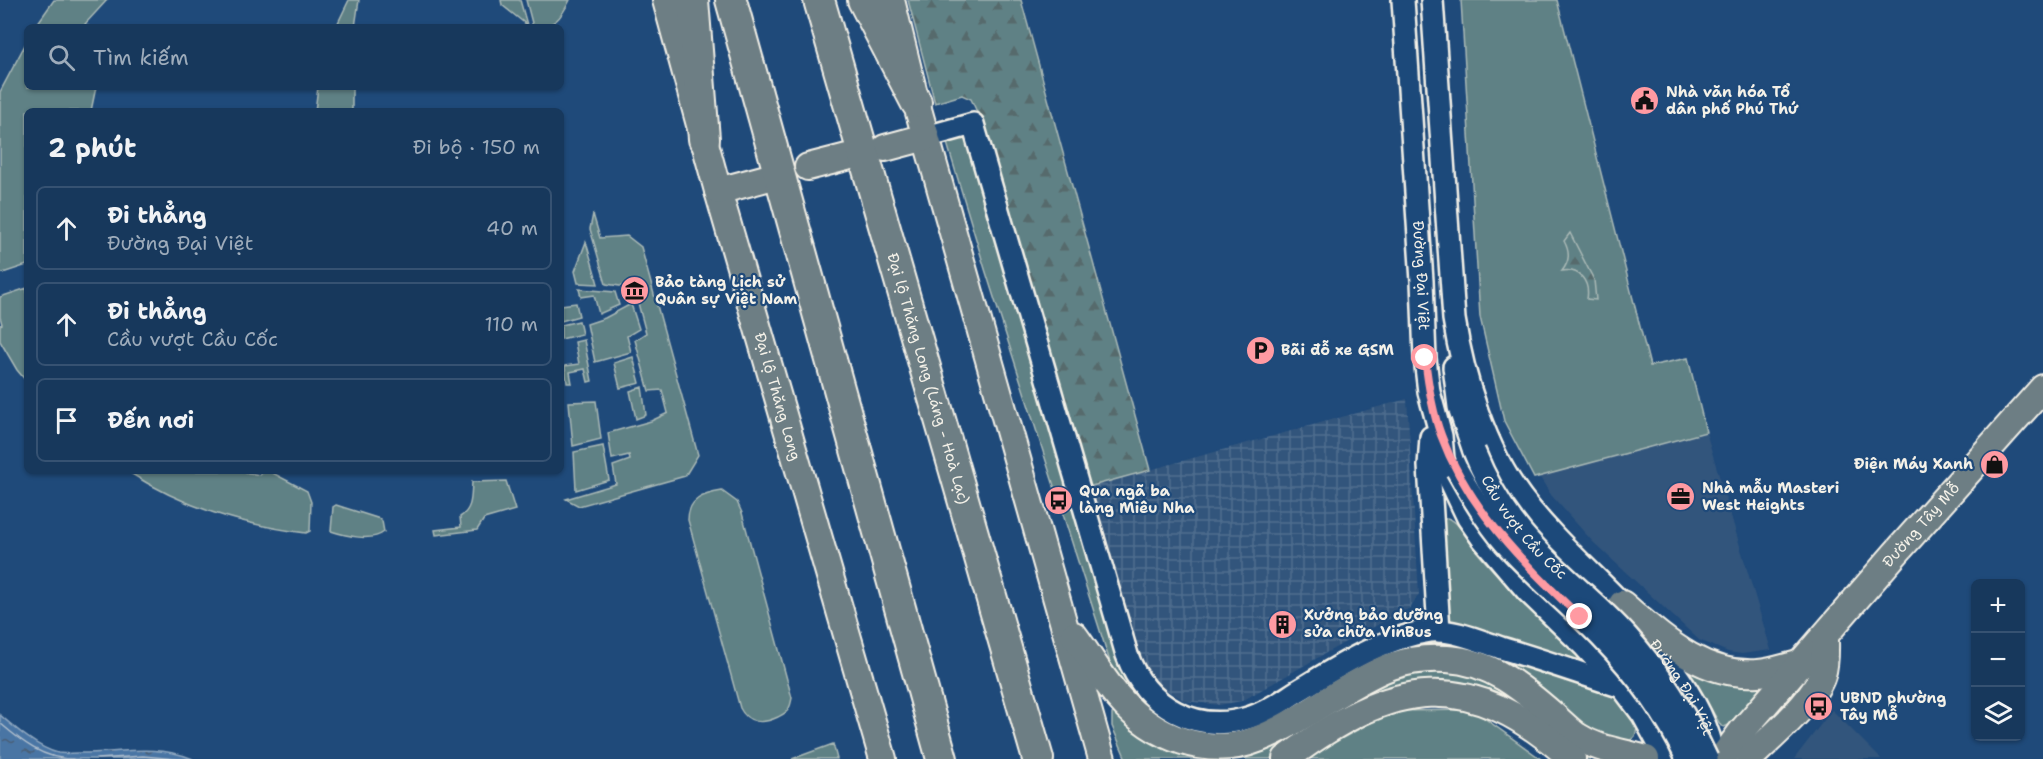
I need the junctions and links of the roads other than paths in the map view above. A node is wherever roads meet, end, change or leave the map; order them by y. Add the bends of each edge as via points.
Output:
1 (666, 0) edge
2 (693, 0) edge
3 (730, 0) edge
4 (819, 0) edge
5 (863, 0) edge
6 (891, 0) edge
7 (1403, 0) edge
8 (1432, 0) edge
9 (916, 102) junction
10 (926, 137) junction
11 (704, 139) junction
12 (885, 148) dead end
13 (847, 157) dead end
14 (808, 167) dead end
15 (774, 176) dead end
16 (718, 191) junction
17 (1454, 319) junction
18 (2043, 388) edge
19 (1434, 409) junction
20 (1441, 436) junction
21 (1622, 604) junction
22 (1064, 620) junction
23 (1439, 631) junction
24 (1825, 638) junction
25 (1803, 663) junction
26 (1622, 687) junction
27 (1715, 758) edge
28 (883, 759) edge
29 (942, 759) edge
30 (1038, 759) edge
31 (1102, 759) edge
32 (1286, 759) edge
33 (1572, 759) edge
34 (1646, 759) edge
35 (1667, 759) edge
36 (1685, 759) edge
37 (1749, 759) edge

1 - 11 main road, Đại lộ Thăng Long
2 - 11 highway
3 - 29 highway
4 - 30 highway, Đại lộ Thăng Long (Láng - Hoà Lạc)
5 - 9 highway
6 - 9 main road
7 - 19 street, Đường Đại Việt via 1425,358
8 - 17 street, Đường Đại Việt
9 - 10 main road
10 - 12 main road
10 - 22 main road
10 - 23 street via 973,124 1127,655 1141,683 1160,703 1207,722 1243,720 1263,713 1369,650 1396,639
11 - 16 main road, Đại lộ Thăng Long
13 - 14 main road
15 - 16 main road
16 - 28 main road, Đại lộ Thăng Long
17 - 21 street, Đường Đại Việt via 1470,386 1504,472 1547,529
17 - 27 street, Cầu vượt Cầu Cốc, bridge via 1454,373 1459,407 1484,477 1522,534 1627,636 1665,683
18 - 24 main road, Đường Tây Mỗ
19 - 20 street, Đường Đại Việt
19 - 23 street via 1429,466
20 - 26 street, Đường Đại Việt via 1450,480 1482,538 1528,592
20 - 36 street, Cầu vượt Cầu Cốc, bridge via 1488,520 1639,680 1674,732
21 - 25 main road via 1659,636 1716,670 1760,673
21 - 27 street, Đường Đại Việt via 1686,687 1711,740
22 - 31 main road
22 - 34 main road via 1119,698 1152,726 1185,742 1230,747 1257,740 1377,670 1399,662 1432,658 1475,663 1501,675 1598,748
23 - 26 street
24 - 25 main road, Đường Tây Mỗ
24 - 37 main road via 1826,658 1814,691
25 - 27 main road, Đường Tây Mỗ
26 - 35 street, Đường Đại Việt
27 - 36 main road via 1696,755
32 - 33 main road via 1344,721 1384,701 1420,693 1467,696 1536,730

